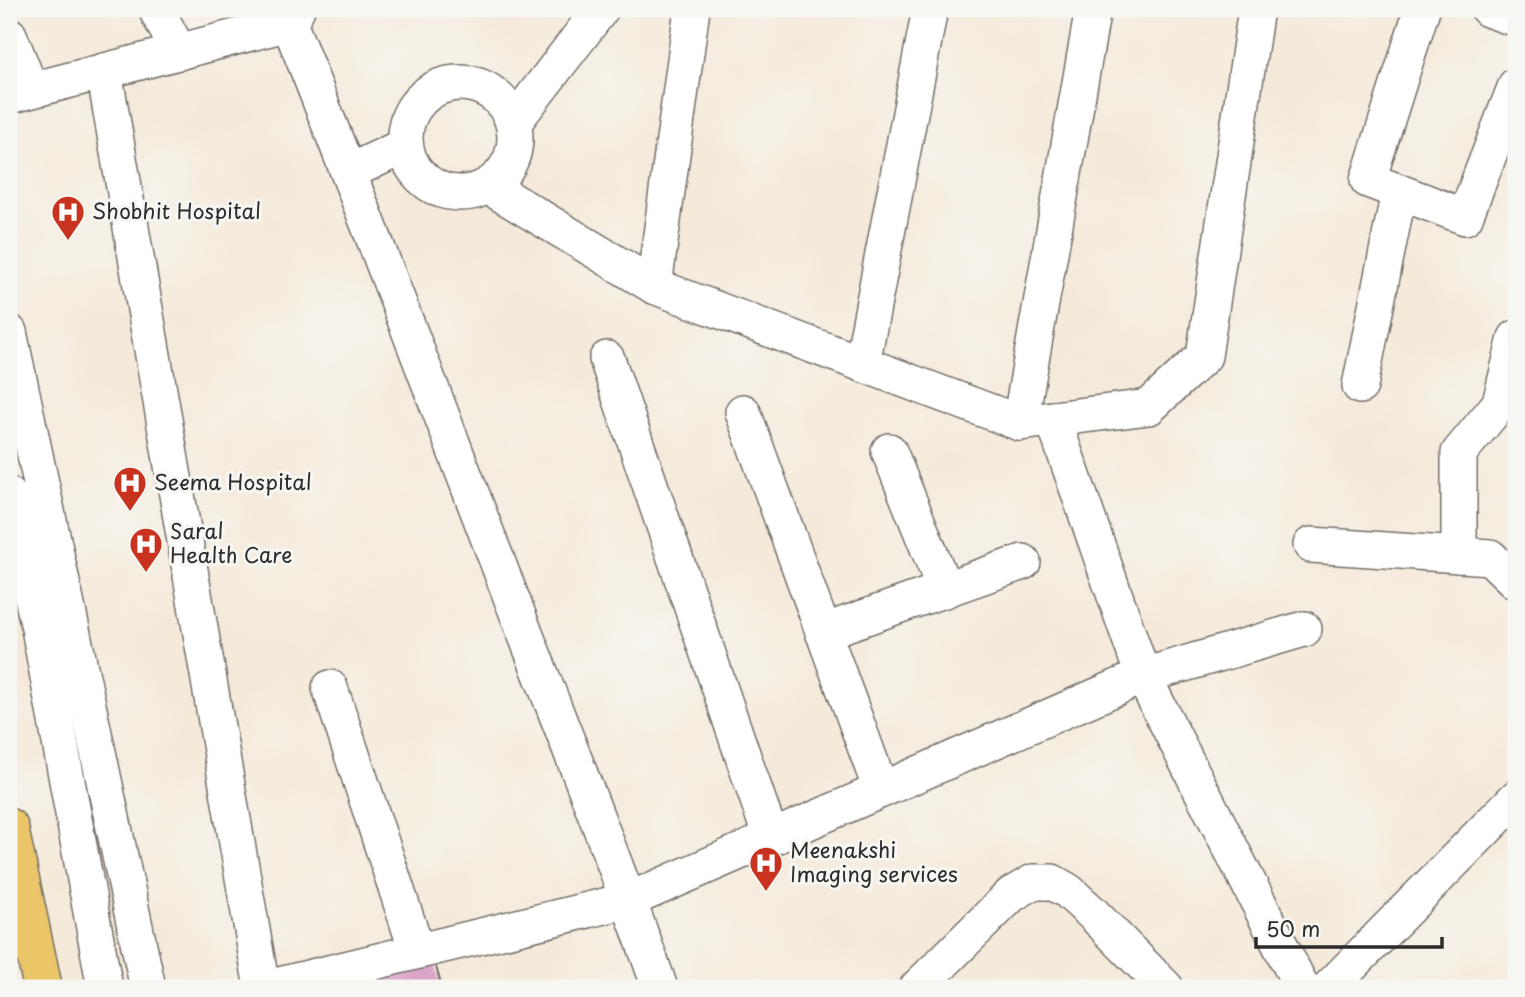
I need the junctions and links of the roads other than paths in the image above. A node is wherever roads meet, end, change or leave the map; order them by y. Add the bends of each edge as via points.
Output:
1 (156, 9) edge
2 (601, 9) edge
3 (692, 9) edge
4 (930, 9) edge
5 (1093, 9) edge
6 (1256, 9) edge
7 (1422, 9) edge
8 (1488, 9) edge
9 (293, 16) edge
10 (1516, 19) edge
11 (9, 35) edge
12 (179, 52) junction
13 (104, 71) junction
14 (1516, 85) edge
15 (20, 93) edge
16 (514, 122) junction
17 (404, 145) junction
18 (349, 172) junction
19 (488, 186) junction
20 (1399, 192) junction
21 (653, 286) junction
22 (9, 332) edge
23 (1516, 338) edge
24 (607, 359) dead end
25 (862, 364) junction
26 (1360, 386) dead end
27 (1508, 393) edge
28 (743, 412) dead end
29 (1037, 421) junction
30 (889, 451) dead end
31 (9, 495) edge
32 (1311, 545) dead end
33 (1459, 555) junction
34 (1023, 562) dead end
35 (1516, 582) edge
36 (945, 590) junction
37 (1304, 629) dead end
38 (823, 632) junction
39 (1143, 676) junction
40 (330, 688) dead end
41 (881, 790) junction
42 (1516, 798) edge
43 (9, 828) edge
44 (771, 838) junction
45 (629, 900) junction
46 (417, 951) junction
47 (43, 988) edge
48 (105, 988) edge
49 (148, 988) edge
50 (265, 988) edge
51 (660, 988) edge
52 (917, 988) edge
53 (1166, 988) edge
54 (1302, 988) edge
55 (1329, 988) edge

1 - 12 street
2 - 16 street
3 - 21 street
4 - 25 street
5 - 29 street
6 - 29 street via 1204,356 1149,407
7 - 20 street via 1368,180
8 - 10 street
9 - 12 street
9 - 18 street
11 - 15 street
12 - 13 street
13 - 15 street
13 - 50 street
14 - 20 street via 1465,217
16 - 17 street via 506,106 485,88 458,82 429,91 410,113
16 - 19 street via 516,142 508,166
17 - 18 street
17 - 19 street via 407,157 430,185 458,194
18 - 45 street
19 - 21 street
20 - 26 street
21 - 25 street
22 - 49 street
23 - 27 street
24 - 44 street
25 - 29 street
27 - 33 street via 1459,453
28 - 38 street
29 - 39 street
30 - 36 street
31 - 48 street via 39,628
32 - 33 street
33 - 35 street via 1490,557
34 - 36 street
36 - 38 street
37 - 39 street
38 - 41 street
39 - 41 street
39 - 54 street
40 - 46 street
41 - 44 street
42 - 55 street
43 - 47 highway
44 - 45 street
45 - 46 street
45 - 51 street
46 - 50 street
52 - 53 street via 1011,895 1033,882 1052,882 1068,891

